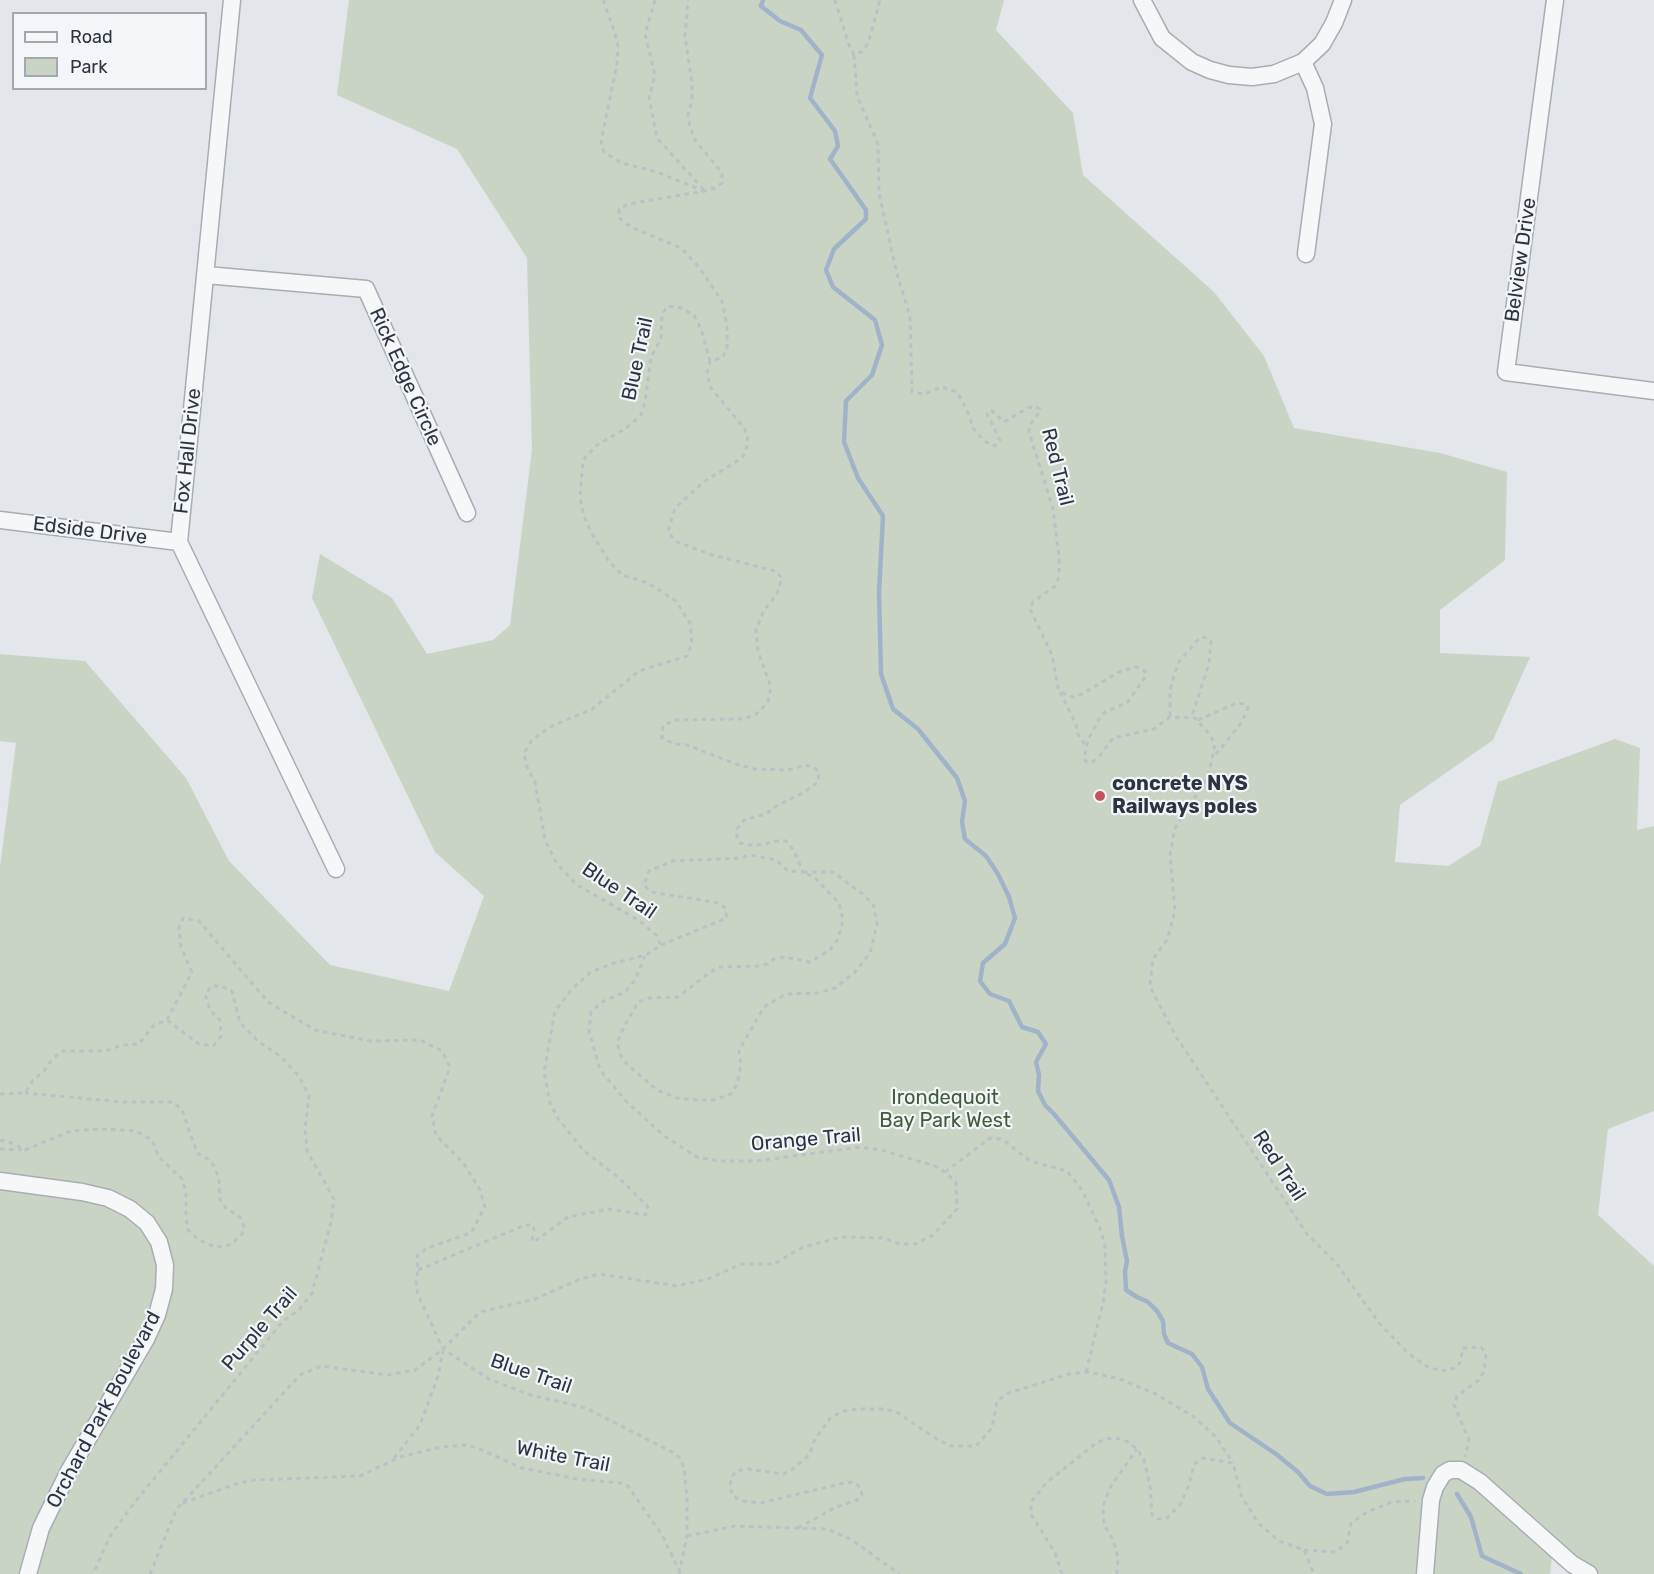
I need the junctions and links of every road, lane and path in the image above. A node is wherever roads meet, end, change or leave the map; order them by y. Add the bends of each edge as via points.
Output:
1 (232, 0) edge
2 (603, 0) edge
3 (655, 0) edge
4 (688, 0) edge
5 (835, 0) edge
6 (880, 0) edge
7 (1142, 0) edge
8 (1343, 0) edge
9 (1555, 0) edge
10 (854, 55) junction
11 (1303, 62) junction
12 (705, 191) junction
13 (1306, 254) dead end
14 (206, 276) junction
15 (710, 361) junction
16 (1654, 391) edge
17 (467, 513) dead end
18 (0, 520) edge
19 (179, 542) junction
20 (1058, 688) junction
21 (1192, 716) junction
22 (1170, 717) junction
23 (1198, 720) junction
24 (1086, 746) junction
25 (1212, 759) junction
26 (336, 869) dead end
27 (803, 872) junction
28 (661, 945) junction
29 (646, 955) junction
30 (167, 1020) junction
31 (25, 1092) junction
32 (0, 1094) edge
33 (0, 1140) edge
34 (0, 1149) edge
35 (25, 1150) junction
36 (945, 1172) junction
37 (0, 1181) edge
38 (418, 1270) junction
39 (443, 1349) junction
40 (1086, 1372) junction
41 (1137, 1449) junction
42 (392, 1460) junction
43 (1233, 1463) junction
44 (1461, 1470) junction
45 (1431, 1500) junction
46 (181, 1504) junction
47 (798, 1528) junction
48 (687, 1536) junction
49 (1304, 1550) junction
50 (680, 1573) edge
51 (28, 1574) edge
52 (93, 1574) edge
53 (150, 1574) edge
54 (685, 1574) edge
55 (899, 1574) edge
56 (1062, 1574) edge
57 (1117, 1574) edge
58 (1314, 1574) edge
59 (1425, 1574) edge
60 (1589, 1574) edge

1 - 14 street, Fox Hall Drive
2 - 12 path via 618,47 601,141 604,152 621,163
3 - 12 path via 645,34 656,75 649,99 657,138
4 - 12 path via 685,36 692,84 690,127 695,140 722,173 722,183
5 - 10 path
6 - 10 path via 869,41 863,51
7 - 11 street via 1162,38 1192,62 1210,70 1252,77 1274,74
8 - 11 street via 1322,44
9 - 16 street, Belview Drive via 1506,372
10 - 20 path, Red Trail via 857,96 878,144 879,194 910,316 912,392 924,394 942,387 957,392 973,428 995,446 1000,440 987,414 991,410 1004,422 1028,408 1040,409 1029,432 1053,509 1059,577 1055,586 1033,602 1030,609 1053,655
11 - 13 street via 1321,106 1323,124
12 - 15 path via 628,204 619,208 619,218 681,248 718,294 727,349 722,358
14 - 17 street, Rick Edge Circle via 366,289
14 - 19 street, Fox Hall Drive
15 - 27 path via 707,374 711,388 748,435 746,451 675,508 669,531 675,541 774,571 782,578 756,630 758,651 771,687 768,702 754,716 674,720 663,726 662,738 755,769 814,767 819,772 818,782 766,814 744,820 736,838 748,845 786,842
15 - 28 path, Blue Trail via 694,315 668,306 662,314 661,339 651,357 641,415 590,452 583,460 581,480 584,516 608,560 622,575 648,583 676,601 690,622 692,643 687,656 639,671 592,709 550,727 532,740 524,753 535,782 545,840 558,864 578,885 640,921
18 - 19 street, Edside Drive
19 - 26 street, Fox Hall Drive
20 - 24 path
20 - 24 path via 1074,697 1119,672 1136,667 1144,671 1144,680 1127,703 1105,712 1099,719
21 - 22 path
21 - 22 path via 1209,664 1211,641 1202,637 1178,663 1170,690
21 - 23 path
22 - 24 path via 1154,729 1113,738 1092,762 1084,759
23 - 25 path via 1215,744
23 - 25 path, Red Trail via 1237,703 1248,708 1236,731
25 - 44 path, Red Trail via 1208,777 1175,828 1170,854 1175,911 1167,940 1153,959 1150,985 1177,1038 1307,1234 1336,1264 1378,1323 1408,1353 1441,1371 1460,1363 1463,1348 1481,1347 1486,1353 1479,1380 1457,1396 1454,1405 1469,1440
27 - 27 path via 814,877 839,903 843,920 838,939 830,950 810,962 784,957 760,966 719,967 678,997 638,1002 617,1042 627,1064 657,1090 677,1098 698,1100 731,1094 741,1065 739,1050 764,1007 786,994 836,988 870,953 877,925 874,906 833,873
27 - 28 path via 788,871 776,860 751,855 679,860 649,871 644,885 651,892 719,903 727,918
28 - 29 path, Blue Trail
29 - 36 path, Orange Trail via 625,992 602,1002 591,1012 589,1030 600,1070 664,1136 697,1157 719,1161 781,1158 861,1147
29 - 38 path, Blue Trail via 591,972 572,989 555,1011 544,1072 557,1117 583,1150 618,1177 648,1211 645,1215 609,1209 568,1217 534,1242 533,1225 525,1225
30 - 31 path via 154,1025 139,1044 105,1051 63,1051
30 - 38 path via 192,972 181,947 179,927 183,918 199,921 268,1002 315,1030 370,1041 420,1040 442,1051 450,1067 432,1116 436,1135 464,1164 485,1207 471,1233 427,1248 417,1256
30 - 52 path, Purple Trail via 199,1044 213,1046 221,1036 220,1020 210,1010 205,994 212,986 232,991 240,1023 280,1056 298,1075 309,1095 307,1151 334,1200 312,1293 284,1321 135,1502 110,1536
31 - 32 path
31 - 35 path via 123,1102 173,1102 182,1110 197,1153 214,1166 220,1200 241,1218 242,1234 232,1244 222,1246 206,1243 188,1230 182,1179 159,1157 152,1140 136,1131 71,1131
33 - 35 path
34 - 35 path
36 - 39 path via 956,1182 957,1209 933,1235 915,1244 899,1244 884,1238 841,1237 801,1248 774,1264 741,1264 708,1279 677,1286 599,1274 535,1299 480,1312
36 - 40 path via 990,1138 1002,1138 1030,1161 1067,1171 1082,1190 1101,1231 1106,1281
37 - 51 street, Orchard Park Boulevard via 82,1192 108,1198 130,1209 147,1223 159,1242 165,1265 157,1316 69,1472 41,1528
38 - 39 path via 418,1294
39 - 42 path, White Trail via 438,1376 420,1425
39 - 46 path via 415,1370 387,1375 321,1366 300,1375
39 - 48 path, Blue Trail via 489,1379 531,1395 586,1408 680,1458 687,1497
40 - 43 path via 1120,1379 1184,1411 1217,1438
40 - 47 path via 1009,1393 997,1401 992,1428 976,1446 951,1446 886,1409 858,1409 831,1417 814,1439 809,1455 793,1470 784,1474 736,1471 730,1487 733,1496 742,1501 760,1503 844,1483 853,1482 860,1487 862,1495 857,1500
41 - 43 path via 1150,1486 1152,1515 1158,1519 1167,1518 1180,1505 1194,1464 1203,1458
41 - 56 path via 1116,1438 1095,1444 1046,1483 1031,1502 1031,1514 1055,1553
41 - 57 path via 1111,1486 1103,1506 1104,1525 1118,1557
42 - 46 path, White Trail via 360,1476 254,1480
42 - 50 path, White Trail via 422,1450 465,1445 522,1468 620,1483 636,1497 662,1535
43 - 49 path via 1241,1495 1258,1523 1279,1541
44 - 45 street via 1443,1474
44 - 60 street
45 - 49 path via 1392,1502 1367,1512 1351,1523 1347,1543 1336,1552
45 - 59 street
46 - 53 path
47 - 48 path via 735,1526
47 - 55 path via 827,1529 852,1540
48 - 50 path
49 - 58 path
50 - 54 path

